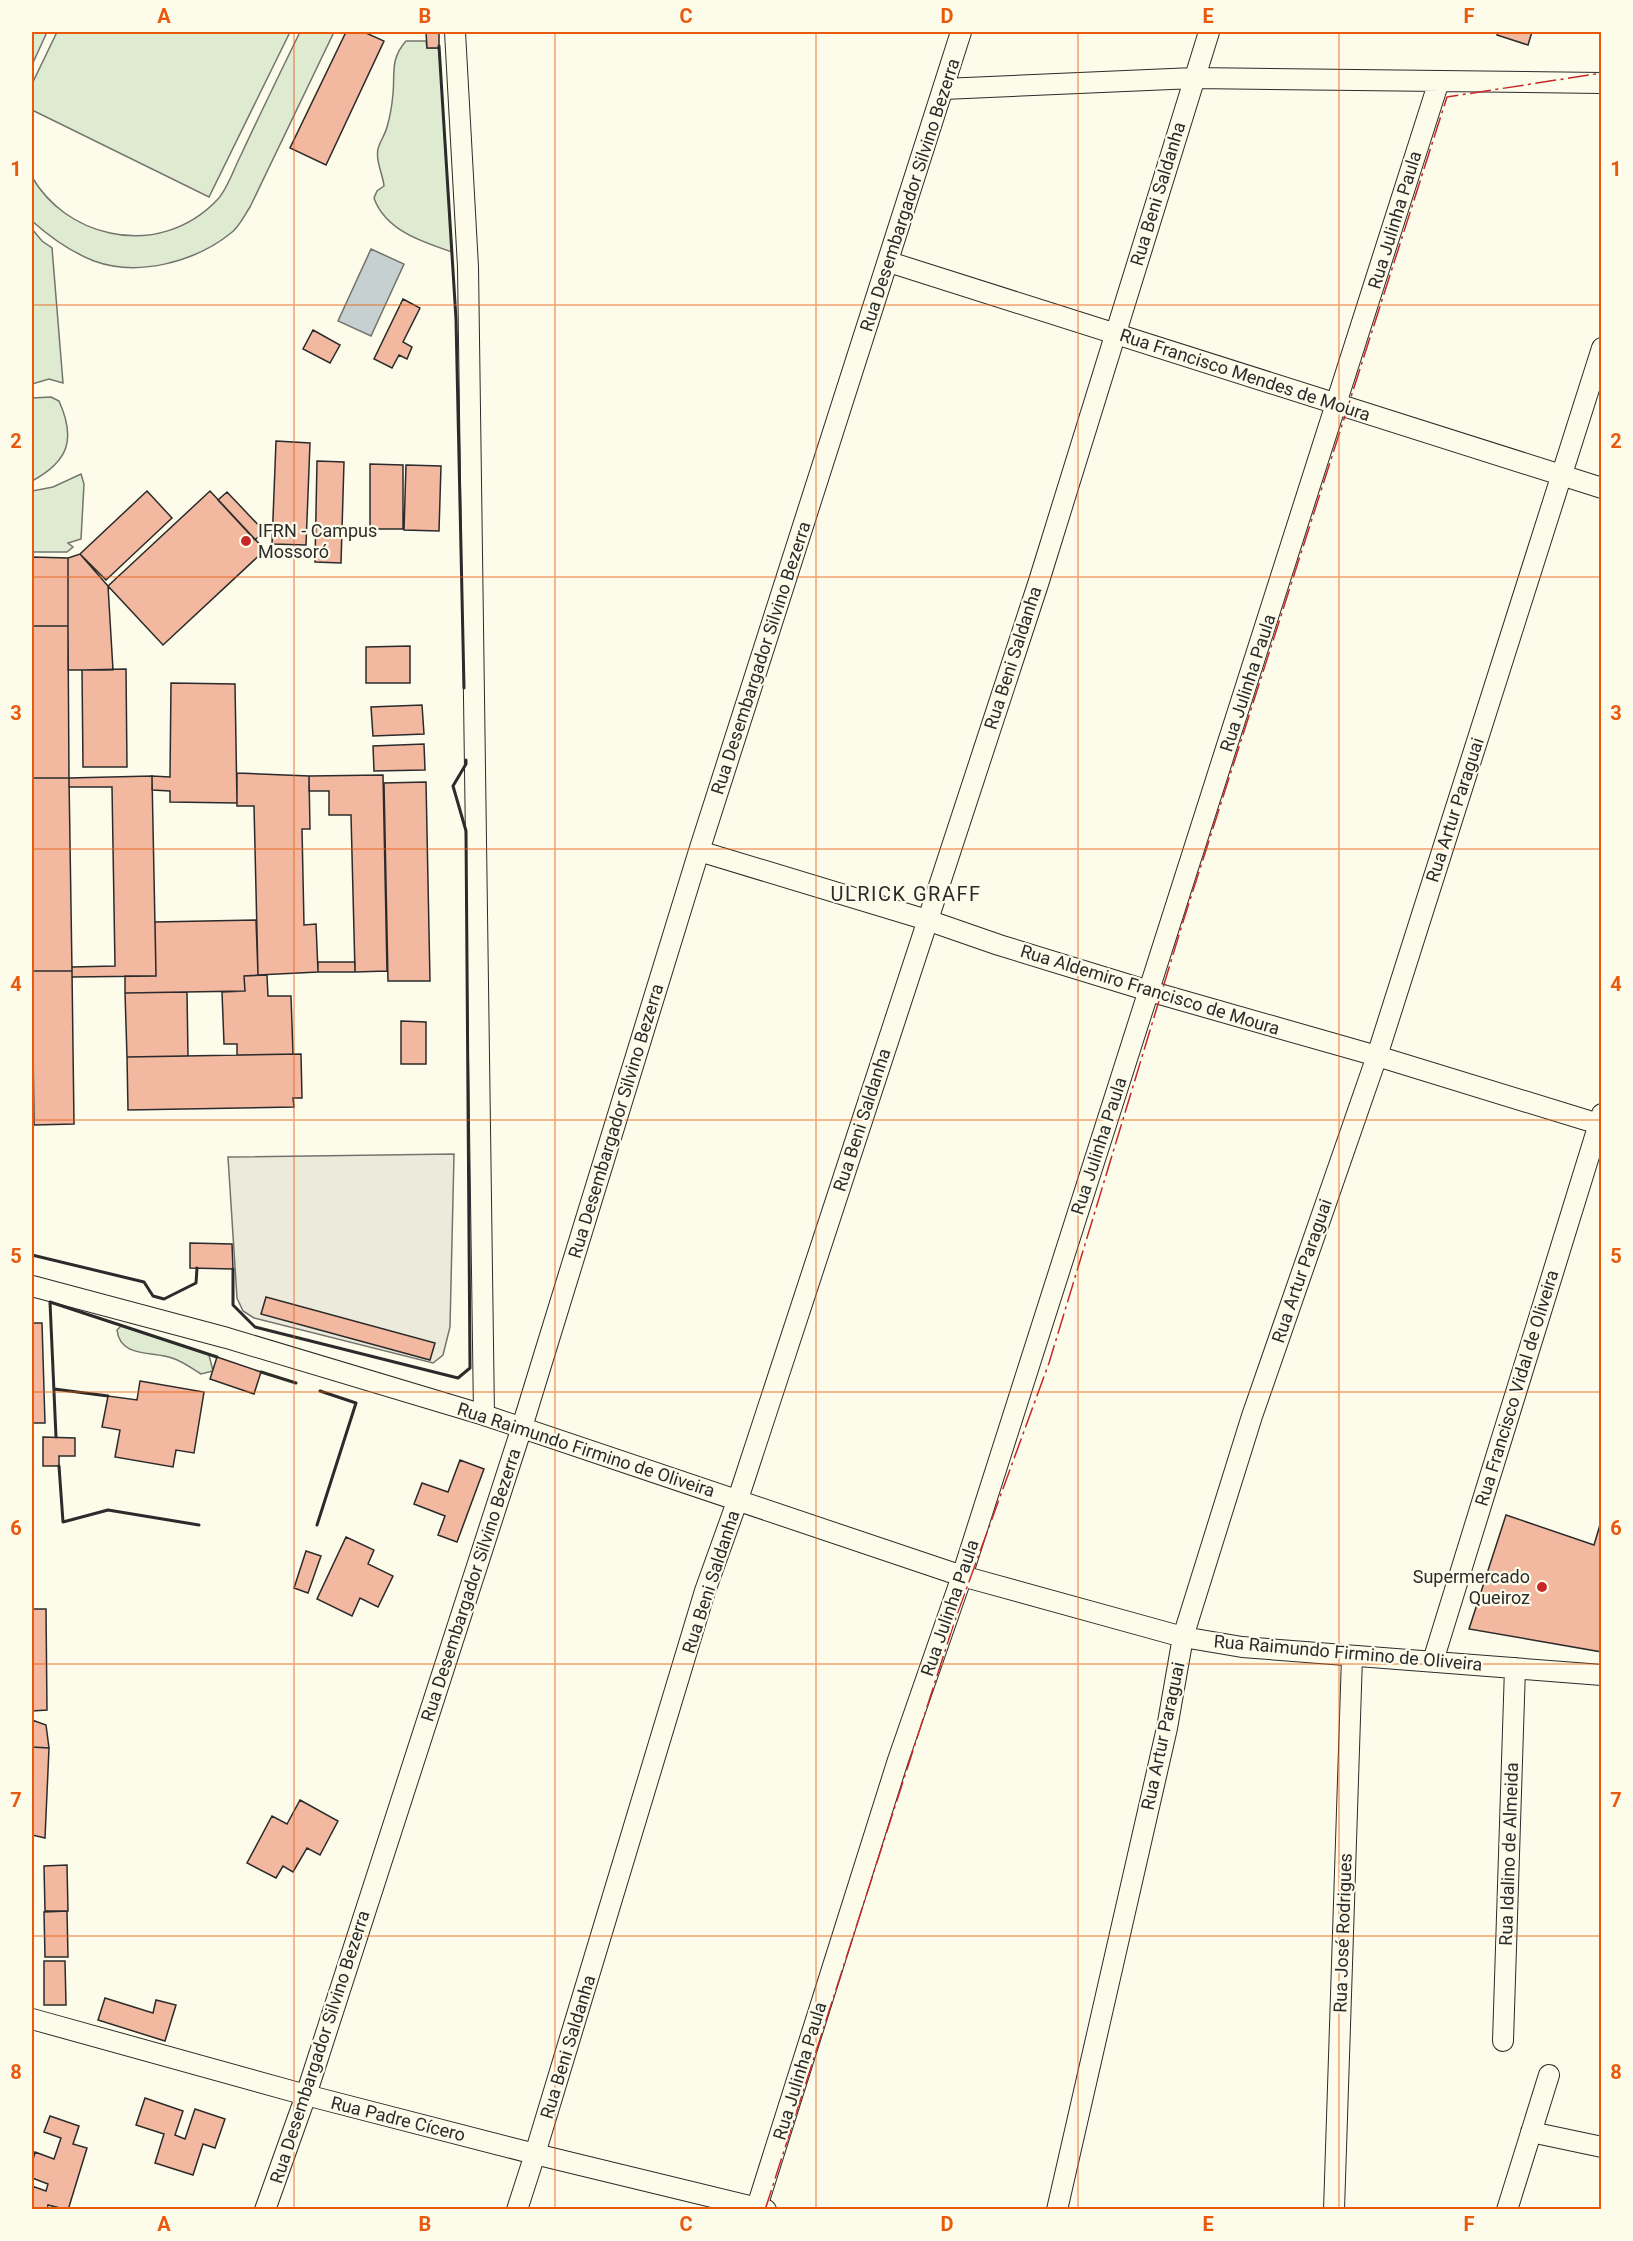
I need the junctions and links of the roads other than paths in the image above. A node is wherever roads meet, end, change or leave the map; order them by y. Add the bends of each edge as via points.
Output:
1 (455, 32) edge
2 (961, 32) edge
3 (1209, 32) edge
4 (1194, 78) junction
5 (1438, 81) junction
6 (1602, 83) edge
7 (944, 88) junction
8 (889, 262) junction
9 (1115, 334) junction
10 (1602, 348) edge
11 (1337, 405) junction
12 (1561, 475) junction
13 (1602, 488) edge
14 (699, 851) junction
15 (927, 920) junction
16 (1149, 991) junction
17 (1377, 1056) junction
18 (1600, 1121) edge
19 (32, 1286) edge
20 (484, 1415) junction
21 (522, 1427) junction
22 (738, 1499) junction
23 (962, 1576) junction
24 (1183, 1637) junction
25 (1352, 1657) junction
26 (1433, 1661) junction
27 (1515, 1668) junction
28 (1602, 1675) edge
29 (32, 2019) edge
30 (1503, 2041) dead end
31 (1549, 2075) dead end
32 (306, 2095) junction
33 (1531, 2132) junction
34 (1602, 2147) edge
35 (535, 2154) junction
36 (760, 2209) edge
37 (265, 2210) edge
38 (517, 2210) edge
39 (1057, 2210) edge
40 (1334, 2210) edge
41 (1507, 2210) edge

1 - 20 street via 468,267
2 - 7 street, Rua Desembargador Silvino Bezerra
3 - 4 street, Rua Beni Saldanha
4 - 5 street
4 - 7 street
4 - 9 street, Rua Beni Saldanha
5 - 6 street
5 - 11 street, Rua Julinha Paula
7 - 8 street, Rua Desembargador Silvino Bezerra
8 - 9 street, Rua Francisco Mendes de Moura
8 - 14 street, Rua Desembargador Silvino Bezerra
9 - 11 street, Rua Francisco Mendes de Moura
9 - 15 street, Rua Beni Saldanha via 1039,581
10 - 12 street, Rua Artur Paraguai
11 - 12 street, Rua Francisco Mendes de Moura
11 - 16 street, Rua Julinha Paula
12 - 13 street, Rua Francisco Mendes de Moura
12 - 17 street, Rua Artur Paraguai
14 - 15 street, Rua Aldemiro Francisco de Moura
14 - 21 street, Rua Desembargador Silvino Bezerra
15 - 16 street, Rua Aldemiro Francisco de Moura
15 - 22 street, Rua Beni Saldanha
16 - 17 street, Rua Aldemiro Francisco de Moura
16 - 23 street, Rua Julinha Paula
17 - 18 street, Rua Aldemiro Francisco de Moura
17 - 24 street, Rua Artur Paraguai via 1252,1416
18 - 26 street, Rua Francisco Vidal de Oliveira
19 - 20 street, Rua Raimundo Firmino de Oliveira via 227,1338
20 - 21 street, Rua Raimundo Firmino de Oliveira
21 - 22 street, Rua Raimundo Firmino de Oliveira
21 - 32 street, Rua Desembargador Silvino Bezerra
22 - 23 street, Rua Raimundo Firmino de Oliveira
22 - 35 street, Rua Beni Saldanha via 705,1591
23 - 24 street, Rua Raimundo Firmino de Oliveira
23 - 36 street, Rua Julinha Paula via 898,1760
24 - 25 street, Rua Raimundo Firmino de Oliveira
24 - 39 street, Rua Artur Paraguai via 1167,1728
25 - 26 street, Rua Raimundo Firmino de Oliveira
25 - 40 street, Rua José Rodrigues
26 - 27 street, Rua Raimundo Firmino de Oliveira
27 - 28 street, Rua Raimundo Firmino de Oliveira
27 - 30 street, Rua Idalino de Almeida
29 - 32 street, Rua Padre Cícero
31 - 33 street
32 - 35 street, Rua Padre Cícero
32 - 37 street, Rua Desembargador Silvino Bezerra
33 - 34 street
33 - 41 street
35 - 36 street, Rua Padre Cícero
35 - 38 street, Rua Beni Saldanha

